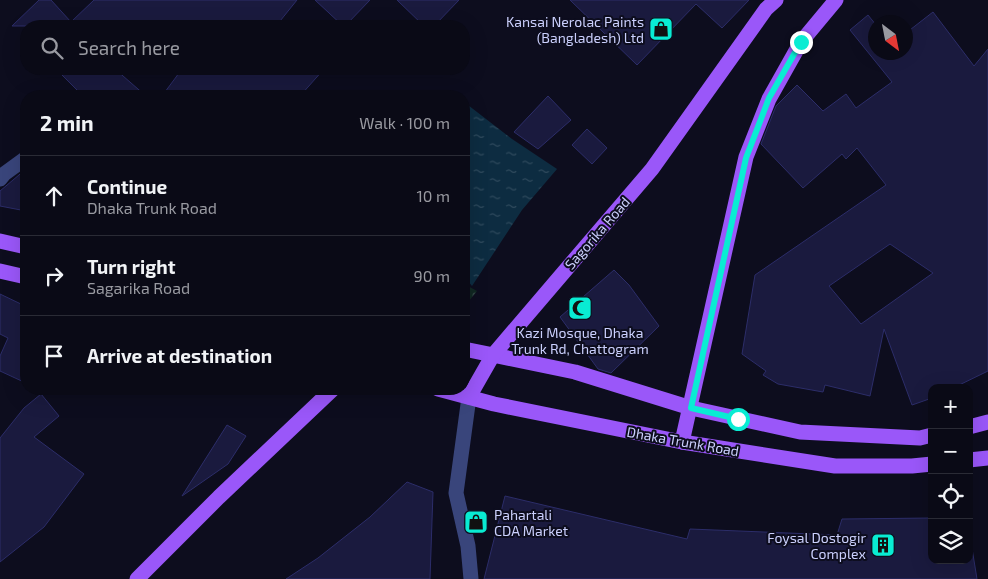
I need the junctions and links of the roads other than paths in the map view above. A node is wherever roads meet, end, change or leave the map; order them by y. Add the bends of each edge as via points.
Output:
1 (776, 0) edge
2 (836, 0) edge
3 (20, 163) edge
4 (0, 179) edge
5 (0, 241) edge
6 (20, 246) edge
7 (0, 271) edge
8 (20, 276) edge
9 (470, 350) edge
10 (493, 355) junction
11 (327, 395) edge
12 (461, 395) edge
13 (469, 397) junction
14 (691, 408) junction
15 (988, 422) edge
16 (973, 426) edge
17 (928, 436) edge
18 (682, 442) junction
19 (988, 458) edge
20 (973, 460) edge
21 (928, 464) edge
22 (138, 579) edge
23 (471, 579) edge

1 - 10 main road, Sagorika Road via 766,9 652,169
2 - 14 main road via 801,42 769,98 746,158
3 - 4 street
5 - 6 main road
7 - 8 main road
9 - 10 main road
10 - 13 main road, Sagorika Road
10 - 14 main road via 575,372
11 - 22 main road
12 - 13 main road, Dhaka Trunk Road
13 - 18 main road, Dhaka Trunk Road
13 - 23 street via 456,493 468,546
14 - 17 main road via 800,432
14 - 18 main road
15 - 16 main road
18 - 21 main road, Dhaka Trunk Road via 835,466
19 - 20 main road

